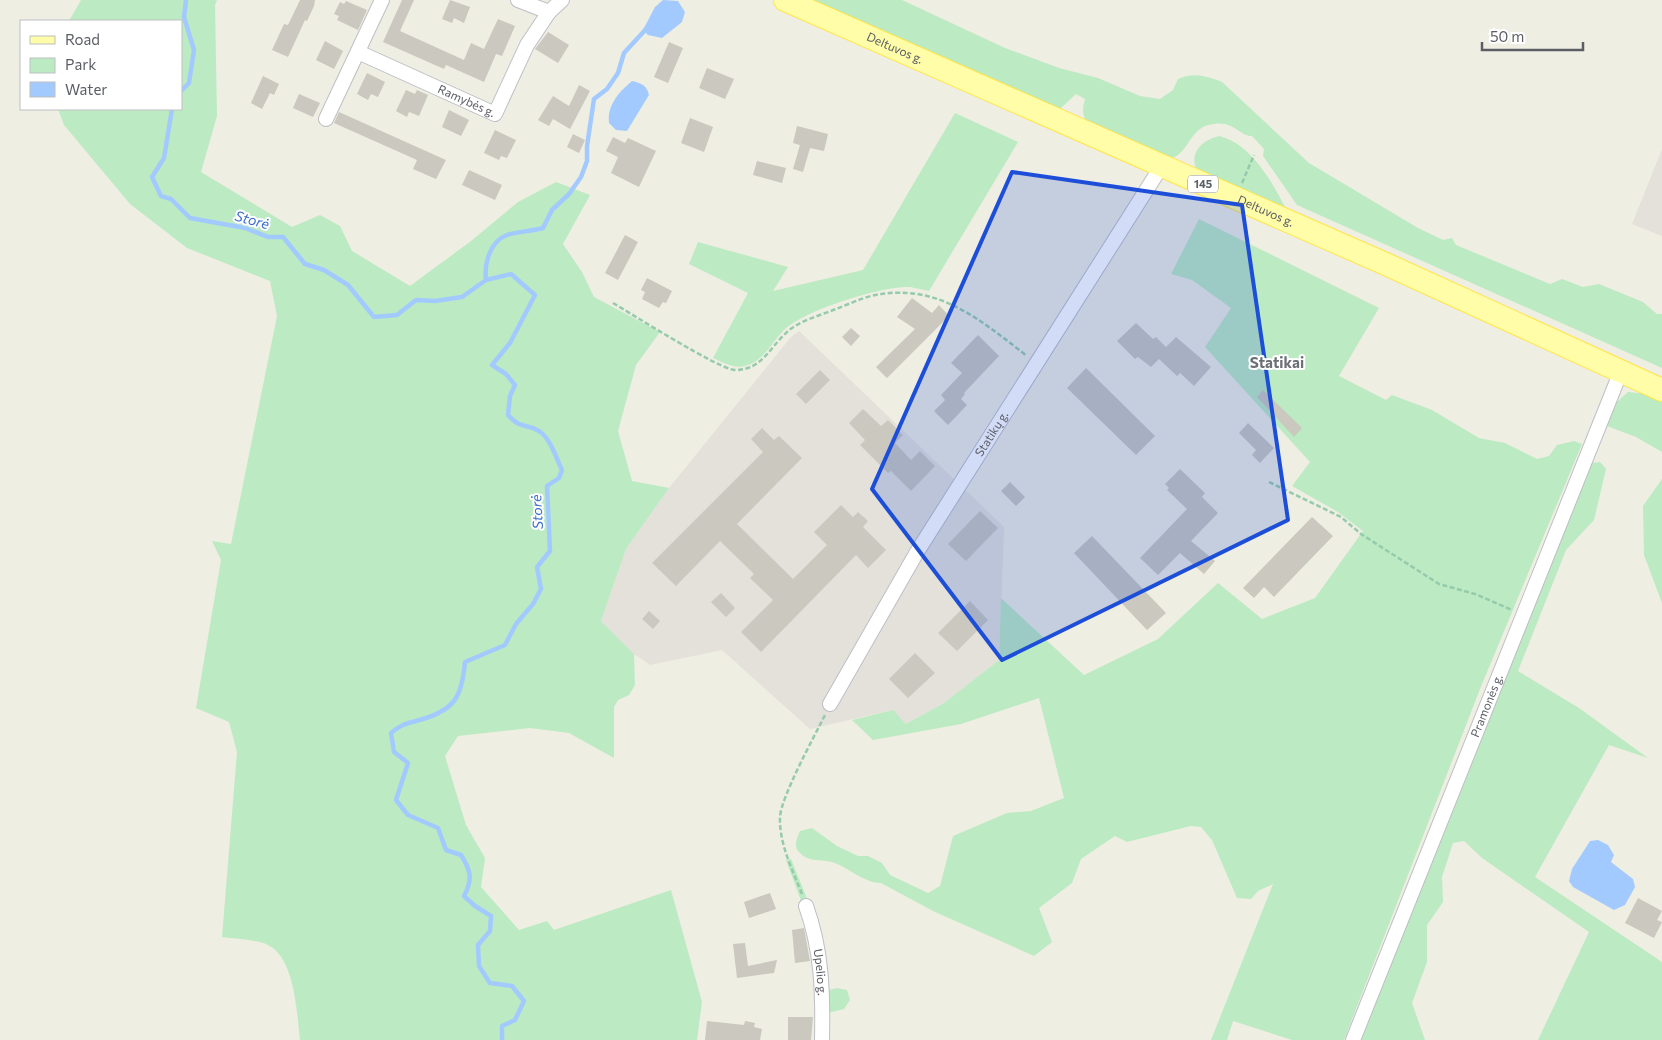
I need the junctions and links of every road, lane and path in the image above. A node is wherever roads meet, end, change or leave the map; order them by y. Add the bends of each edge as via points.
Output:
1 (382, 0) edge
2 (518, 0) edge
3 (562, 0) edge
4 (785, 0) edge
5 (549, 12) junction
6 (358, 52) junction
7 (326, 119) dead end
8 (1254, 155) dead end
9 (1161, 167) junction
10 (1235, 198) junction
11 (613, 302) dead end
12 (1036, 363) junction
13 (1621, 371) junction
14 (1662, 390) edge
15 (1269, 482) dead end
16 (1524, 615) junction
17 (830, 704) joint
18 (806, 906) joint
19 (822, 1040) edge
20 (1353, 1040) edge

1 - 6 street
2 - 5 street
3 - 5 street, Ramybės g.
4 - 9 main road, Deltuvos g. / 145
5 - 6 street, Ramybės g. via 527,45 495,114
6 - 7 street
8 - 10 path
9 - 10 main road, Deltuvos g. / 145
9 - 12 street, Statikų g.
10 - 13 main road, Deltuvos g. / 145
11 - 12 path via 734,371 755,366 785,333 805,321 870,296 922,294 951,304 985,324
12 - 17 street, Statikų g. via 917,552
13 - 14 main road, Deltuvos g. / 145
13 - 16 street, Pramonės g.
15 - 16 path via 1341,517 1361,534 1439,584 1475,594
16 - 20 street, Pramonės g.
17 - 18 path via 780,815 782,836
18 - 19 street, Upelio g. via 816,933 821,965

